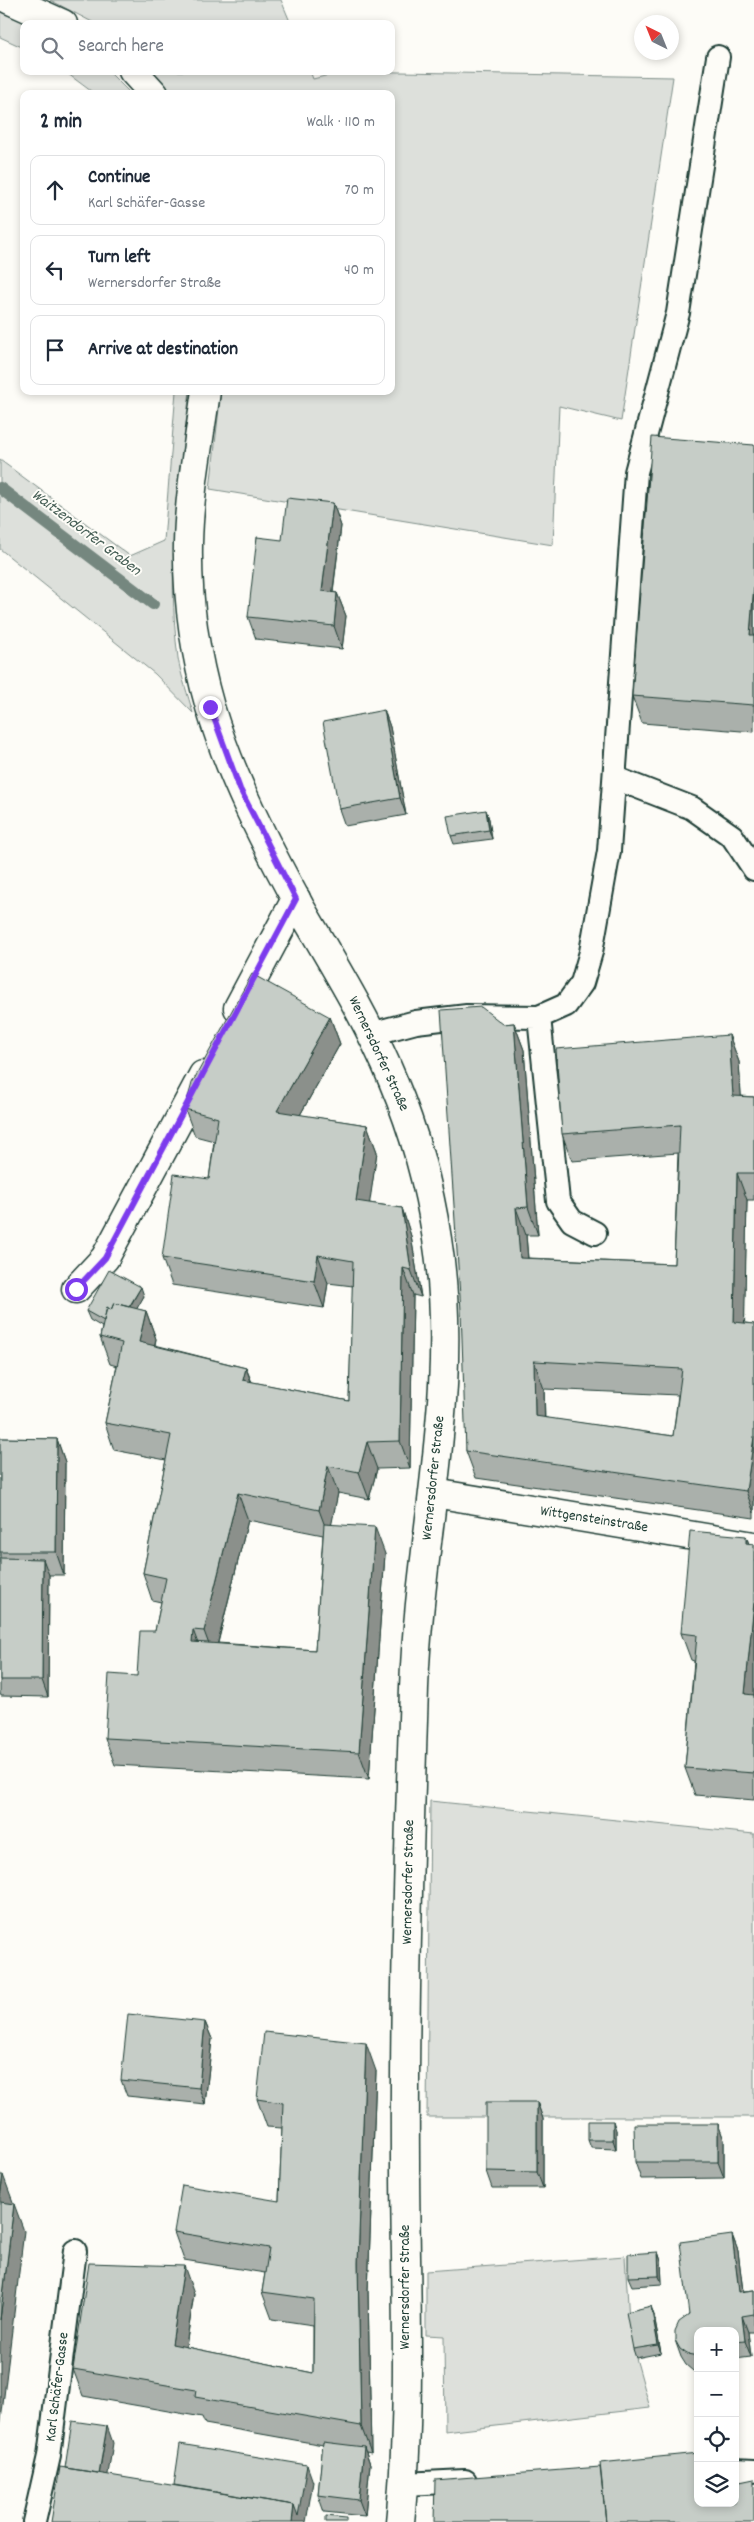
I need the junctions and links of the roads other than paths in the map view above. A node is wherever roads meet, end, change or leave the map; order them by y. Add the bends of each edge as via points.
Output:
1 (10, 0) edge
2 (54, 20) edge
3 (718, 57) dead end
4 (137, 75) edge
5 (150, 90) edge
6 (205, 395) edge
7 (615, 778) junction
8 (754, 869) edge
9 (296, 899) junction
10 (539, 1017) junction
11 (226, 1031) edge
12 (371, 1034) junction
13 (212, 1057) edge
14 (595, 1233) dead end
15 (76, 1289) dead end
16 (434, 1493) junction
17 (754, 1546) edge
18 (75, 2251) dead end
19 (739, 2470) edge
20 (754, 2471) edge
21 (482, 2480) edge
22 (404, 2484) junction
23 (34, 2522) edge
24 (400, 2522) edge

1 - 2 street
3 - 7 lane via 678,313 636,472
4 - 5 street
6 - 9 street, Wernersdorfer Straße via 188,542 190,598 197,652 210,707 240,789
7 - 8 lane via 692,808 732,836
7 - 10 lane via 609,851 592,952 582,984 566,1005
9 - 11 street
9 - 12 street, Wernersdorfer Straße
10 - 12 lane via 467,1016 416,1022
10 - 14 lane via 558,1201 572,1221
12 - 16 street, Wernersdorfer Straße via 412,1132 437,1235 443,1283 443,1340 441,1418
13 - 15 street via 105,1258
16 - 17 street, Wittgensteinstraße
16 - 22 street, Wernersdorfer Straße via 418,1618 410,1802 405,2060
18 - 23 lane, Karl Schäfer-Gasse via 49,2456
19 - 20 lane
21 - 22 lane
22 - 24 street, Wernersdorfer Straße

